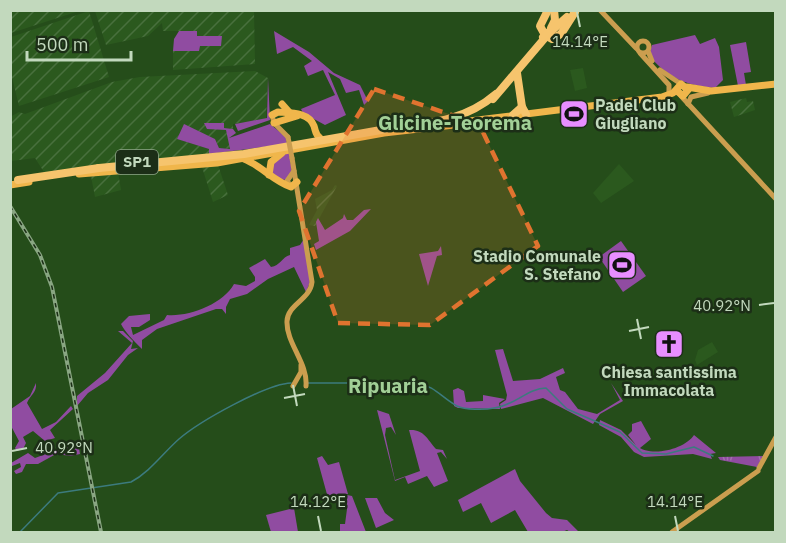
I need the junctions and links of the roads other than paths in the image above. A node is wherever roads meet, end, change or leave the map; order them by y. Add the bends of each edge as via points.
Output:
1 (548, 10) edge
2 (602, 10) edge
3 (554, 11) edge
4 (573, 12) edge
5 (546, 34) junction
6 (640, 41) junction
7 (638, 50) junction
8 (648, 51) junction
9 (521, 66) junction
10 (659, 73) junction
11 (776, 85) edge
12 (683, 93) junction
13 (708, 93) junction
14 (496, 94) junction
15 (668, 95) junction
16 (521, 96) junction
17 (282, 104) dead end
18 (524, 111) junction
19 (292, 115) junction
20 (513, 115) joint
21 (273, 119) junction
22 (285, 121) junction
23 (314, 128) junction
24 (398, 128) junction
25 (286, 129) junction
26 (363, 135) junction
27 (288, 137) junction
28 (302, 142) junction
29 (320, 142) junction
30 (285, 151) junction
31 (229, 157) junction
32 (241, 158) junction
33 (190, 161) junction
34 (202, 161) junction
35 (99, 169) junction
36 (294, 169) junction
37 (269, 175) junction
38 (13, 181) edge
39 (289, 183) junction
40 (776, 199) edge
41 (294, 384) dead end
42 (306, 384) dead end
43 (776, 437) edge
44 (672, 532) edge

1 - 4 highway via 540,26 552,39 561,34
2 - 6 main road via 629,38
2 - 7 main road
3 - 4 highway via 561,16
3 - 5 highway via 555,20
4 - 5 highway
5 - 9 highway
5 - 14 highway
6 - 7 main road
6 - 8 main road via 648,44
7 - 8 main road
7 - 10 main road
8 - 12 main road via 648,57
9 - 14 highway
9 - 16 highway via 516,78
10 - 12 main road
10 - 15 main road via 670,87
11 - 12 main road, SP1
11 - 13 main road, SP1
12 - 13 main road, SP1
12 - 13 main road via 691,97
12 - 15 main road
12 - 29 main road, SP1
12 - 40 main road
14 - 16 highway via 510,90
14 - 24 highway, bridge via 459,117
14 - 24 highway, bridge via 487,104 452,122
15 - 18 main road
16 - 18 highway
17 - 19 main road
18 - 20 highway
19 - 21 main road via 276,112
19 - 22 main road
19 - 23 main road via 310,119
19 - 25 main road
20 - 29 main road, SP1 via 453,123 423,122
21 - 22 main road
21 - 27 main road
22 - 25 main road
23 - 28 main road via 312,135
23 - 29 main road
24 - 26 highway
24 - 33 highway
25 - 27 main road
26 - 29 highway
26 - 34 highway
27 - 36 main road, bridge
28 - 29 main road, SP1
28 - 31 main road, SP1
29 - 30 main road, SP1
30 - 32 main road, SP1
30 - 37 main road via 273,159
31 - 32 main road, SP1
31 - 33 highway
31 - 34 highway
31 - 38 main road, SP1 via 111,165
32 - 37 main road via 259,165
33 - 35 highway
34 - 35 highway
35 - 38 highway, bridge
36 - 39 main road
36 - 39 main road
37 - 39 main road
39 - 41 main road via 298,195 310,282 306,295 290,309 286,320 302,369
39 - 42 main road via 312,282 307,296 291,310 287,320
43 - 44 main road via 758,469

